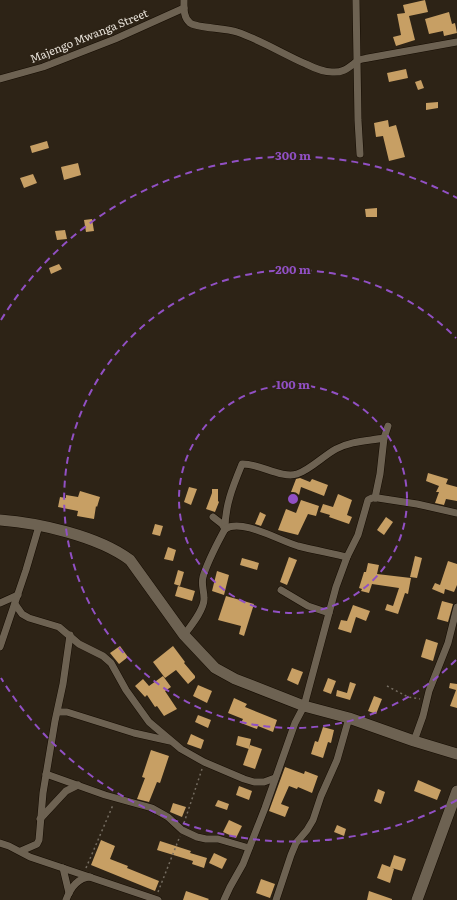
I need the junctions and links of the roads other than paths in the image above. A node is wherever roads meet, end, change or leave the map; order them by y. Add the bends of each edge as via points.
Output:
1 (184, 0) edge
2 (356, 0) edge
3 (184, 8) junction
4 (457, 42) edge
5 (357, 61) junction
6 (0, 79) edge
7 (360, 154) dead end
8 (388, 426) dead end
9 (384, 438) junction
10 (374, 498) junction
11 (457, 513) edge
12 (213, 518) dead end
13 (0, 520) edge
14 (39, 526) junction
15 (225, 529) junction
16 (347, 557) junction
17 (281, 590) dead end
18 (18, 595) junction
19 (0, 603) edge
20 (15, 604) junction
21 (457, 607) edge
22 (329, 613) junction
23 (70, 635) junction
24 (184, 636) junction
25 (0, 647) edge
26 (304, 706) junction
27 (58, 712) junction
28 (349, 718) junction
29 (414, 741) junction
30 (172, 742) junction
31 (457, 754) edge
32 (46, 774) junction
33 (276, 778) junction
34 (78, 785) junction
35 (457, 791) edge
36 (39, 819) junction
37 (0, 843) edge
38 (249, 848) junction
39 (21, 851) junction
40 (63, 868) junction
41 (92, 877) junction
42 (68, 896) edge
43 (153, 899) edge
44 (224, 900) edge
45 (276, 900) edge
46 (418, 900) edge

1 - 3 street
2 - 5 street
3 - 5 street via 186,20 191,24 235,31 321,70 339,72
3 - 6 street, Majengo Mwanga Street via 43,67
4 - 5 street via 383,54
5 - 7 street
8 - 9 street
9 - 10 street
9 - 15 street via 355,442 337,448 296,475 242,464 230,492
10 - 11 street
10 - 16 street via 368,500 358,535
12 - 15 street
13 - 14 street
14 - 18 street
14 - 24 street via 83,537 125,556
15 - 16 street via 232,526 245,527 297,546
15 - 24 street via 203,578 203,606
16 - 22 street
17 - 22 street via 308,606
18 - 19 street
18 - 20 street
20 - 23 street via 22,614 29,618 59,627
20 - 25 street
21 - 29 street via 448,643 426,699
22 - 26 street
23 - 27 street
23 - 30 street via 79,644 111,663 126,690 149,722
24 - 26 street via 215,668 234,679
26 - 28 street
26 - 33 street via 295,723
27 - 30 street via 67,712
27 - 32 street
28 - 29 street
28 - 45 street via 337,760 312,820 296,843
29 - 31 street
30 - 33 street via 204,762 244,780 264,782
32 - 34 street
32 - 36 street
33 - 38 street
34 - 36 street via 66,791
34 - 38 street via 152,808 168,817 182,830 197,837
35 - 46 street
36 - 39 street via 37,844
37 - 39 street
38 - 44 street
39 - 40 street via 30,857
40 - 41 street
40 - 42 street
41 - 42 street via 84,877 76,883
41 - 43 street

